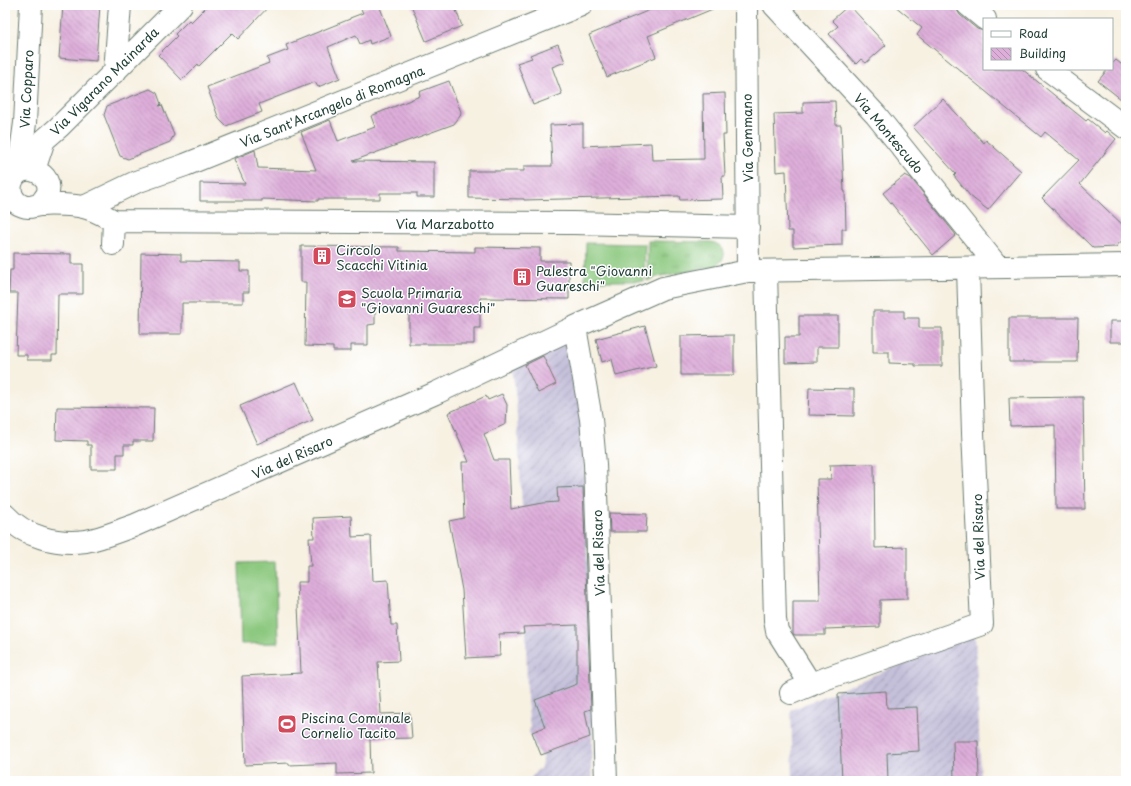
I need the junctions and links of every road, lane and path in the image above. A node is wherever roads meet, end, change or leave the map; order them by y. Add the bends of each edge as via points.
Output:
1 (31, 5) edge
2 (120, 5) edge
3 (181, 5) edge
4 (581, 5) edge
5 (746, 5) edge
6 (774, 5) edge
7 (968, 5) edge
8 (984, 18) edge
9 (1049, 70) edge
10 (115, 72) junction
11 (1126, 128) edge
12 (34, 137) junction
13 (26, 171) junction
14 (9, 198) edge
15 (40, 204) junction
16 (84, 207) junction
17 (114, 221) junction
18 (748, 227) junction
19 (113, 244) dead end
20 (1126, 265) edge
21 (998, 267) junction
22 (968, 268) junction
23 (757, 271) junction
24 (575, 327) junction
25 (5, 515) edge
26 (811, 684) junction
27 (791, 693) dead end
28 (606, 781) edge

1 - 12 street, Via Copparo
2 - 10 street
3 - 10 street, Via Vigarano Mainarda
4 - 16 street, Via Sant'Arcangelo di Romagna via 185,165 136,182
5 - 18 street, Via Gemmano
6 - 21 street, Via Montescudo via 876,116
7 - 8 street
9 - 11 street
10 - 12 street, Via Vigarano Mainarda via 59,127
12 - 13 street, Via Vigarano Mainarda
13 - 14 street via 12,181
13 - 15 street via 42,175 47,182 47,194
14 - 15 street via 23,206 32,207
15 - 16 street
16 - 17 street
17 - 18 street, Via Marzabotto via 573,223
17 - 19 street
18 - 23 street, Via Gemmano
20 - 21 street, Via del Risaro
21 - 22 street, Via del Risaro
22 - 23 street, Via del Risaro
22 - 26 street, Via del Risaro via 982,624
23 - 24 street, Via del Risaro via 663,288
23 - 26 street via 775,620 778,630
24 - 25 street, Via del Risaro via 438,392 133,526 87,540 69,542 31,535
24 - 28 street, Via del Risaro via 591,419 595,464
26 - 27 street, Via del Risaro

